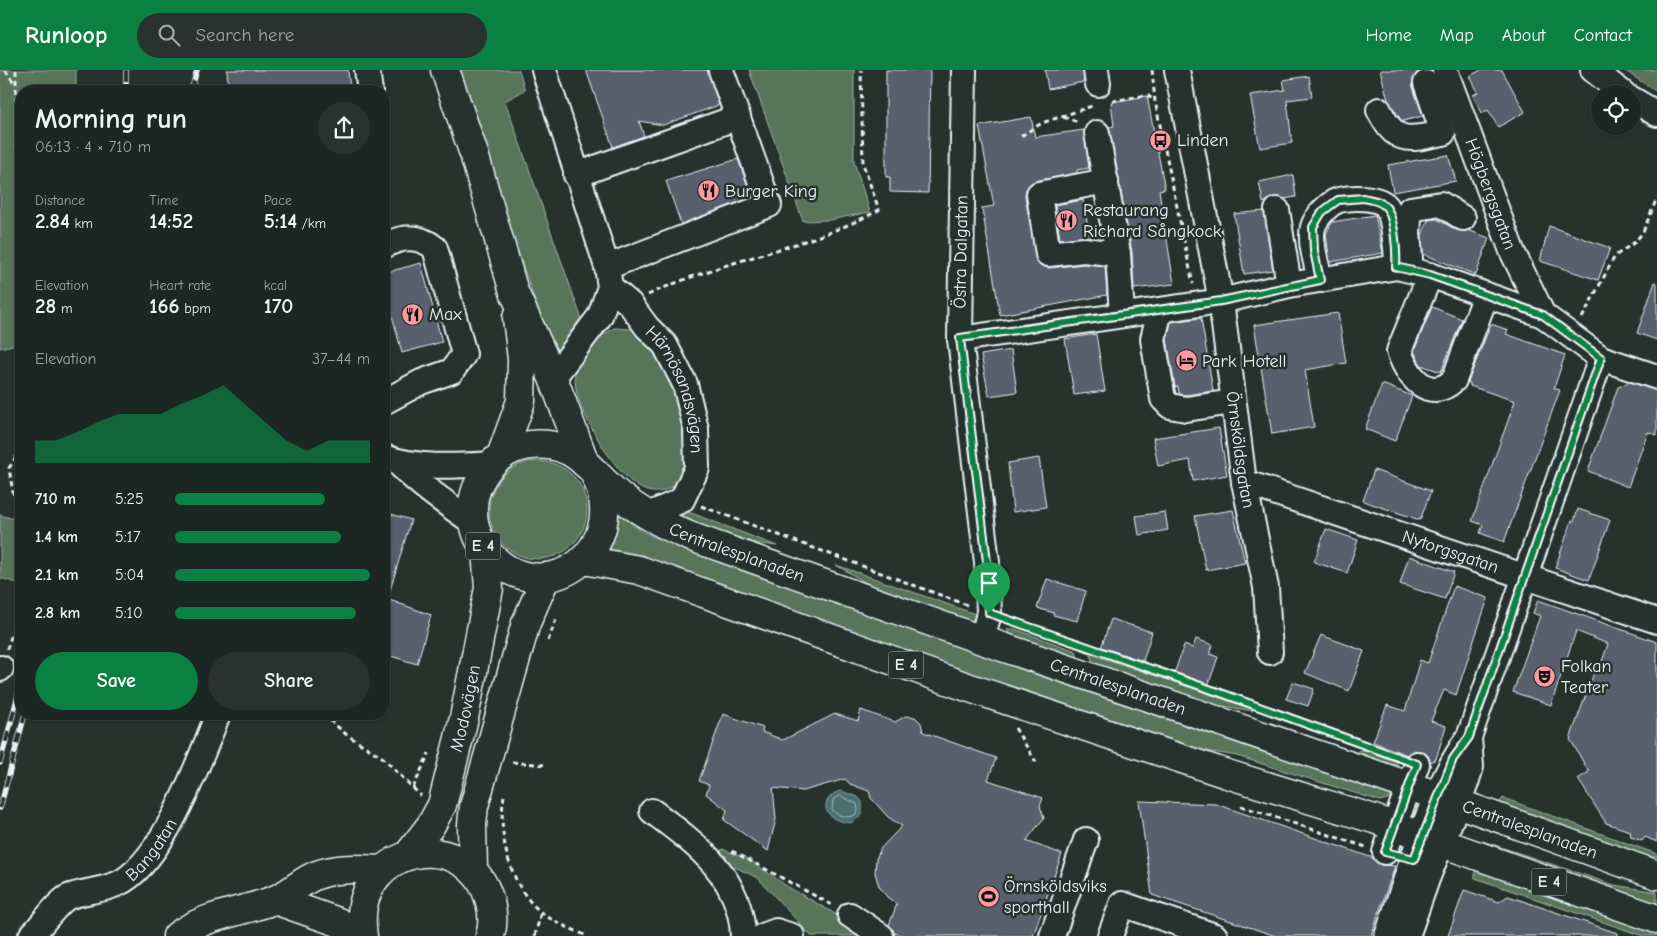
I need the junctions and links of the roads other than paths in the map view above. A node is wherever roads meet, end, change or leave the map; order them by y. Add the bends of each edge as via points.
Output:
1 (367, 70) edge
2 (445, 70) edge
3 (544, 70) edge
4 (721, 70) edge
5 (964, 70) edge
6 (1177, 70) edge
7 (1593, 70) edge
8 (1436, 76) edge
9 (369, 85) edge
10 (1612, 85) edge
11 (1641, 104) edge
12 (1379, 110) dead end
13 (1657, 114) edge
14 (738, 117) junction
15 (1097, 133) dead end
16 (1443, 133) junction
17 (1474, 149) junction
18 (576, 175) junction
19 (1106, 182) junction
20 (1277, 210) dead end
21 (1463, 218) dead end
22 (390, 242) edge
23 (1118, 254) junction
24 (1413, 271) junction
25 (608, 277) junction
26 (1320, 280) junction
27 (1289, 285) junction
28 (514, 292) junction
29 (1486, 296) junction
30 (1221, 301) junction
31 (1160, 310) junction
32 (1122, 315) junction
33 (1543, 315) junction
34 (960, 338) junction
35 (1601, 358) junction
36 (1657, 377) edge
37 (553, 378) junction
38 (390, 399) edge
39 (1233, 402) junction
40 (390, 459) edge
41 (496, 460) junction
42 (590, 469) junction
43 (1244, 482) junction
44 (646, 516) junction
45 (474, 523) junction
46 (486, 551) junction
47 (584, 560) junction
48 (1526, 575) junction
49 (546, 576) junction
50 (1657, 621) edge
51 (982, 640) junction
52 (1270, 652) dead end
53 (216, 720) edge
54 (1413, 776) junction
55 (1447, 800) junction
56 (652, 811) dead end
57 (1389, 839) junction
58 (1086, 840) dead end
59 (1427, 851) junction
60 (408, 855) junction
61 (382, 870) junction
62 (472, 871) junction
63 (1657, 875) edge
64 (276, 900) junction
65 (492, 908) junction
66 (850, 915) road end
67 (1657, 919) edge
68 (31, 936) edge
69 (177, 936) edge
70 (362, 936) edge
71 (490, 936) edge
72 (509, 936) edge
73 (743, 936) edge
74 (763, 936) edge
75 (792, 936) edge
76 (881, 936) edge
77 (1052, 936) edge
78 (1110, 936) edge
79 (1215, 936) edge
80 (1387, 936) edge
81 (1407, 936) edge

1 - 9 street
2 - 28 main road, E 4 via 474,154
3 - 18 street
4 - 14 street
5 - 34 street, Östra Dalgatan
6 - 30 street, Örnsköldsgatan
7 - 10 street
8 - 16 street
8 - 17 street, Högbergsgatan
11 - 13 street
12 - 16 street via 1387,126 1397,136 1415,139
14 - 18 street
14 - 25 street via 769,205
15 - 19 street
16 - 17 street
17 - 33 street, Högbergsgatan via 1512,251
18 - 25 street
19 - 23 street
19 - 23 street via 1039,194 1048,254 1084,250
20 - 27 street
21 - 24 street via 1441,204 1410,210 1408,232
22 - 38 street via 417,238 435,248 464,354 452,371 421,382
23 - 32 street
24 - 26 street
24 - 26 street via 1397,247 1387,207 1363,198 1338,200 1322,212 1313,227
24 - 29 street
24 - 29 street via 1399,351 1404,367 1424,387 1446,388 1454,380
25 - 37 street via 600,316
25 - 44 street, Härnösandsvägen via 665,345 685,384 696,429 696,468 682,500
26 - 27 street
27 - 30 street
28 - 37 main road, E 4
28 - 41 main road, E 4 via 522,359 521,401
29 - 33 street
30 - 31 street
30 - 39 street, Örnsköldsgatan
31 - 32 street
31 - 39 street via 1153,339 1163,399 1170,406 1186,409
32 - 34 street
33 - 35 street
34 - 51 street, Östra Dalgatan via 987,562 989,613
35 - 36 street
35 - 48 street
37 - 42 main road, E 4
39 - 43 street, Örnsköldsgatan
40 - 41 street via 444,467
40 - 45 street
41 - 42 main road, E 4 via 522,447 544,444 566,450
41 - 45 main road, E 4 via 476,491
42 - 44 main road, Centralesplanaden / E 4
42 - 47 main road, E 4 via 603,494 604,524 597,543
43 - 48 street, Nytorgsgatan
43 - 52 street, Örnsköldsgatan via 1266,587
44 - 51 main road, Centralesplanaden / E 4 via 689,536
45 - 46 main road, E 4
46 - 49 main road, E 4 via 513,572
46 - 60 main road, Modovägen via 489,588 464,718 442,805
47 - 49 main road, E 4 via 566,571
47 - 57 main road, E 4 via 639,570
48 - 50 street, Nytorgsgatan
48 - 55 street via 1469,737 1453,759
49 - 62 main road, Modovägen via 526,623 474,806
51 - 54 main road, Centralesplanaden / E 4
53 - 68 street, Bangatan via 170,824 138,869 122,882 66,898
54 - 55 main road, Centralesplanaden / E 4
54 - 57 street
55 - 59 street
55 - 63 main road, Centralesplanaden / E 4
56 - 73 street via 705,855 721,874 742,914
57 - 59 main road, E 4
58 - 77 street
59 - 67 main road, E 4
59 - 80 street
59 - 81 street
60 - 61 main road
60 - 62 main road via 442,854 458,860
61 - 64 main road via 332,871 316,875
61 - 70 main road via 370,884 363,901
62 - 65 main road via 482,882
64 - 69 main road via 230,913
64 - 70 main road via 338,922
65 - 71 main road
65 - 72 main road
66 - 76 street
74 - 75 street via 776,931
78 - 79 street via 1122,904

